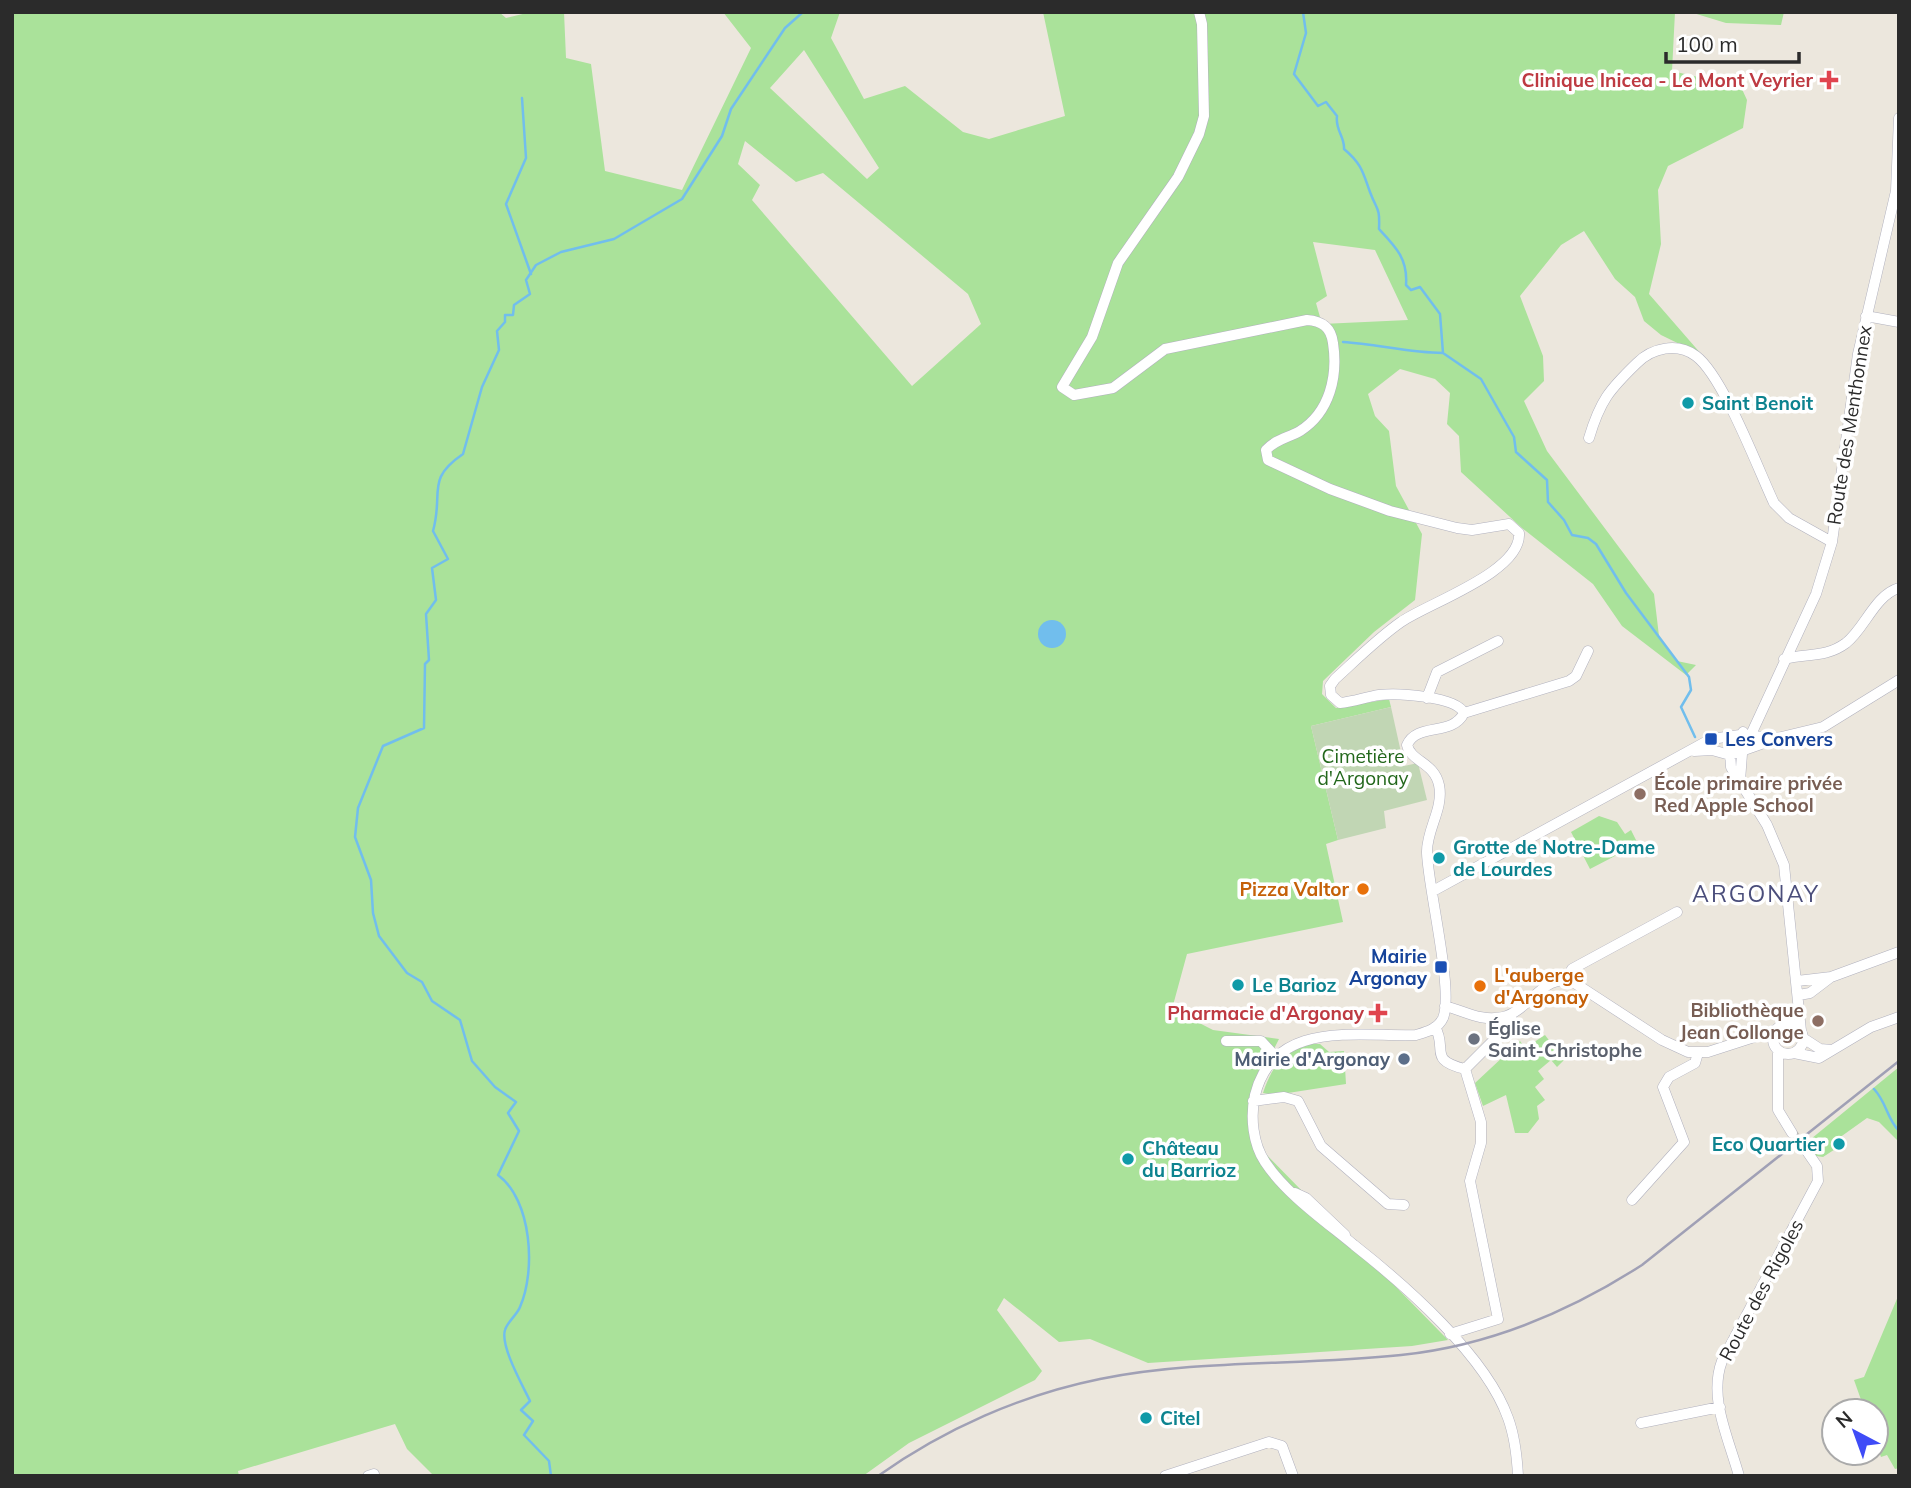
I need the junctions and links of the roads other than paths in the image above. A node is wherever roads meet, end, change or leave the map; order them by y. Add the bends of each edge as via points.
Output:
1 (1199, 12) edge
2 (1899, 118) edge
3 (1866, 316) junction
4 (1899, 322) edge
5 (1589, 439) dead end
6 (1832, 542) junction
7 (1899, 588) edge
8 (1498, 641) dead end
9 (1588, 650) dead end
10 (1784, 659) junction
11 (1899, 680) edge
12 (1427, 698) junction
13 (1464, 713) junction
14 (1745, 735) junction
15 (1778, 738) junction
16 (1743, 751) junction
17 (1687, 753) junction
18 (1730, 755) junction
19 (1740, 781) junction
20 (1433, 891) junction
21 (1677, 912) dead end
22 (1899, 952) edge
23 (1832, 977) junction
24 (1567, 979) junction
25 (1797, 981) junction
26 (1799, 997) junction
27 (1445, 1006) junction
28 (1512, 1014) junction
29 (1899, 1017) edge
30 (1786, 1024) junction
31 (1432, 1029) junction
32 (1776, 1030) junction
33 (1802, 1035) junction
34 (1751, 1037) junction
35 (1226, 1041) dead end
36 (1776, 1049) junction
37 (1832, 1050) junction
38 (1698, 1053) junction
39 (1793, 1054) junction
40 (1274, 1055) junction
41 (1465, 1069) junction
42 (1780, 1074) junction
43 (1254, 1101) junction
44 (1792, 1133) tunnel mouth
45 (1806, 1150) tunnel mouth
46 (1632, 1200) dead end
47 (1404, 1205) dead end
48 (1450, 1334) junction
49 (1720, 1407) junction
50 (1641, 1423) dead end
51 (1165, 1476) edge
52 (1293, 1476) edge
53 (1518, 1476) edge
54 (1739, 1476) edge

1 - 12 street via 1204,116 1199,134 1178,177 1118,263 1091,337 1062,387 1074,395 1113,388 1165,349 1307,320 1326,326 1332,335 1332,388 1311,422 1272,444 1266,455 1272,463 1390,511 1472,530 1509,524 1519,533 1515,549 1488,574 1397,624 1335,679 1330,689 1340,702 1384,694
2 - 3 street, Route des Menthonnex via 1896,191
3 - 4 street
3 - 6 street, Route des Menthonnex
5 - 6 street via 1602,401 1644,356 1659,349 1688,351 1716,382 1774,503 1788,518
6 - 10 street, Route des Menthonnex via 1816,594
7 - 10 street via 1887,594 1844,645 1821,656
8 - 12 street via 1437,672
9 - 13 street via 1569,681
10 - 14 street, Route des Menthonnex
11 - 15 street via 1823,727
12 - 13 street via 1453,702
13 - 20 street via 1455,724 1418,734 1407,745 1429,765 1439,787 1427,846
14 - 15 street
14 - 16 street, Route des Menthonnex
14 - 17 street via 1711,739
14 - 18 street
15 - 16 street
16 - 18 street
16 - 19 street
17 - 18 street via 1712,750
17 - 20 street
18 - 19 street
19 - 25 street via 1767,825 1784,865
20 - 27 street
21 - 24 street via 1572,969
22 - 23 street
23 - 25 street
23 - 26 street
24 - 28 street via 1552,982
24 - 38 street via 1662,1040
25 - 26 street
26 - 30 street
26 - 33 street
27 - 28 street via 1478,1018
27 - 31 street via 1443,1018
28 - 41 street via 1510,1024
29 - 37 street via 1883,1020
30 - 32 street
30 - 33 street via 1793,1024
31 - 40 street via 1416,1035 1313,1038
31 - 41 street via 1442,1058
32 - 34 street
32 - 36 street via 1772,1040
33 - 37 street via 1820,1049
33 - 39 street via 1801,1047
34 - 36 street
34 - 38 street
35 - 40 street via 1261,1041
36 - 39 street
36 - 42 street
37 - 39 street via 1819,1058
38 - 46 street via 1695,1063 1669,1077 1663,1087 1684,1137 1681,1148
39 - 42 street
40 - 43 street via 1263,1071
41 - 48 street via 1482,1122 1481,1143 1469,1181 1498,1319
42 - 44 street via 1778,1110
43 - 47 street via 1284,1097 1298,1101 1321,1146 1388,1204
43 - 48 street via 1254,1135 1271,1170 1301,1202 1405,1287
45 - 49 street, Route des Rigoles via 1817,1166 1818,1181 1722,1361 1717,1378
48 - 53 street via 1499,1398 1514,1437
49 - 50 street
49 - 54 street, Route des Rigoles
51 - 52 street via 1269,1442 1282,1447

